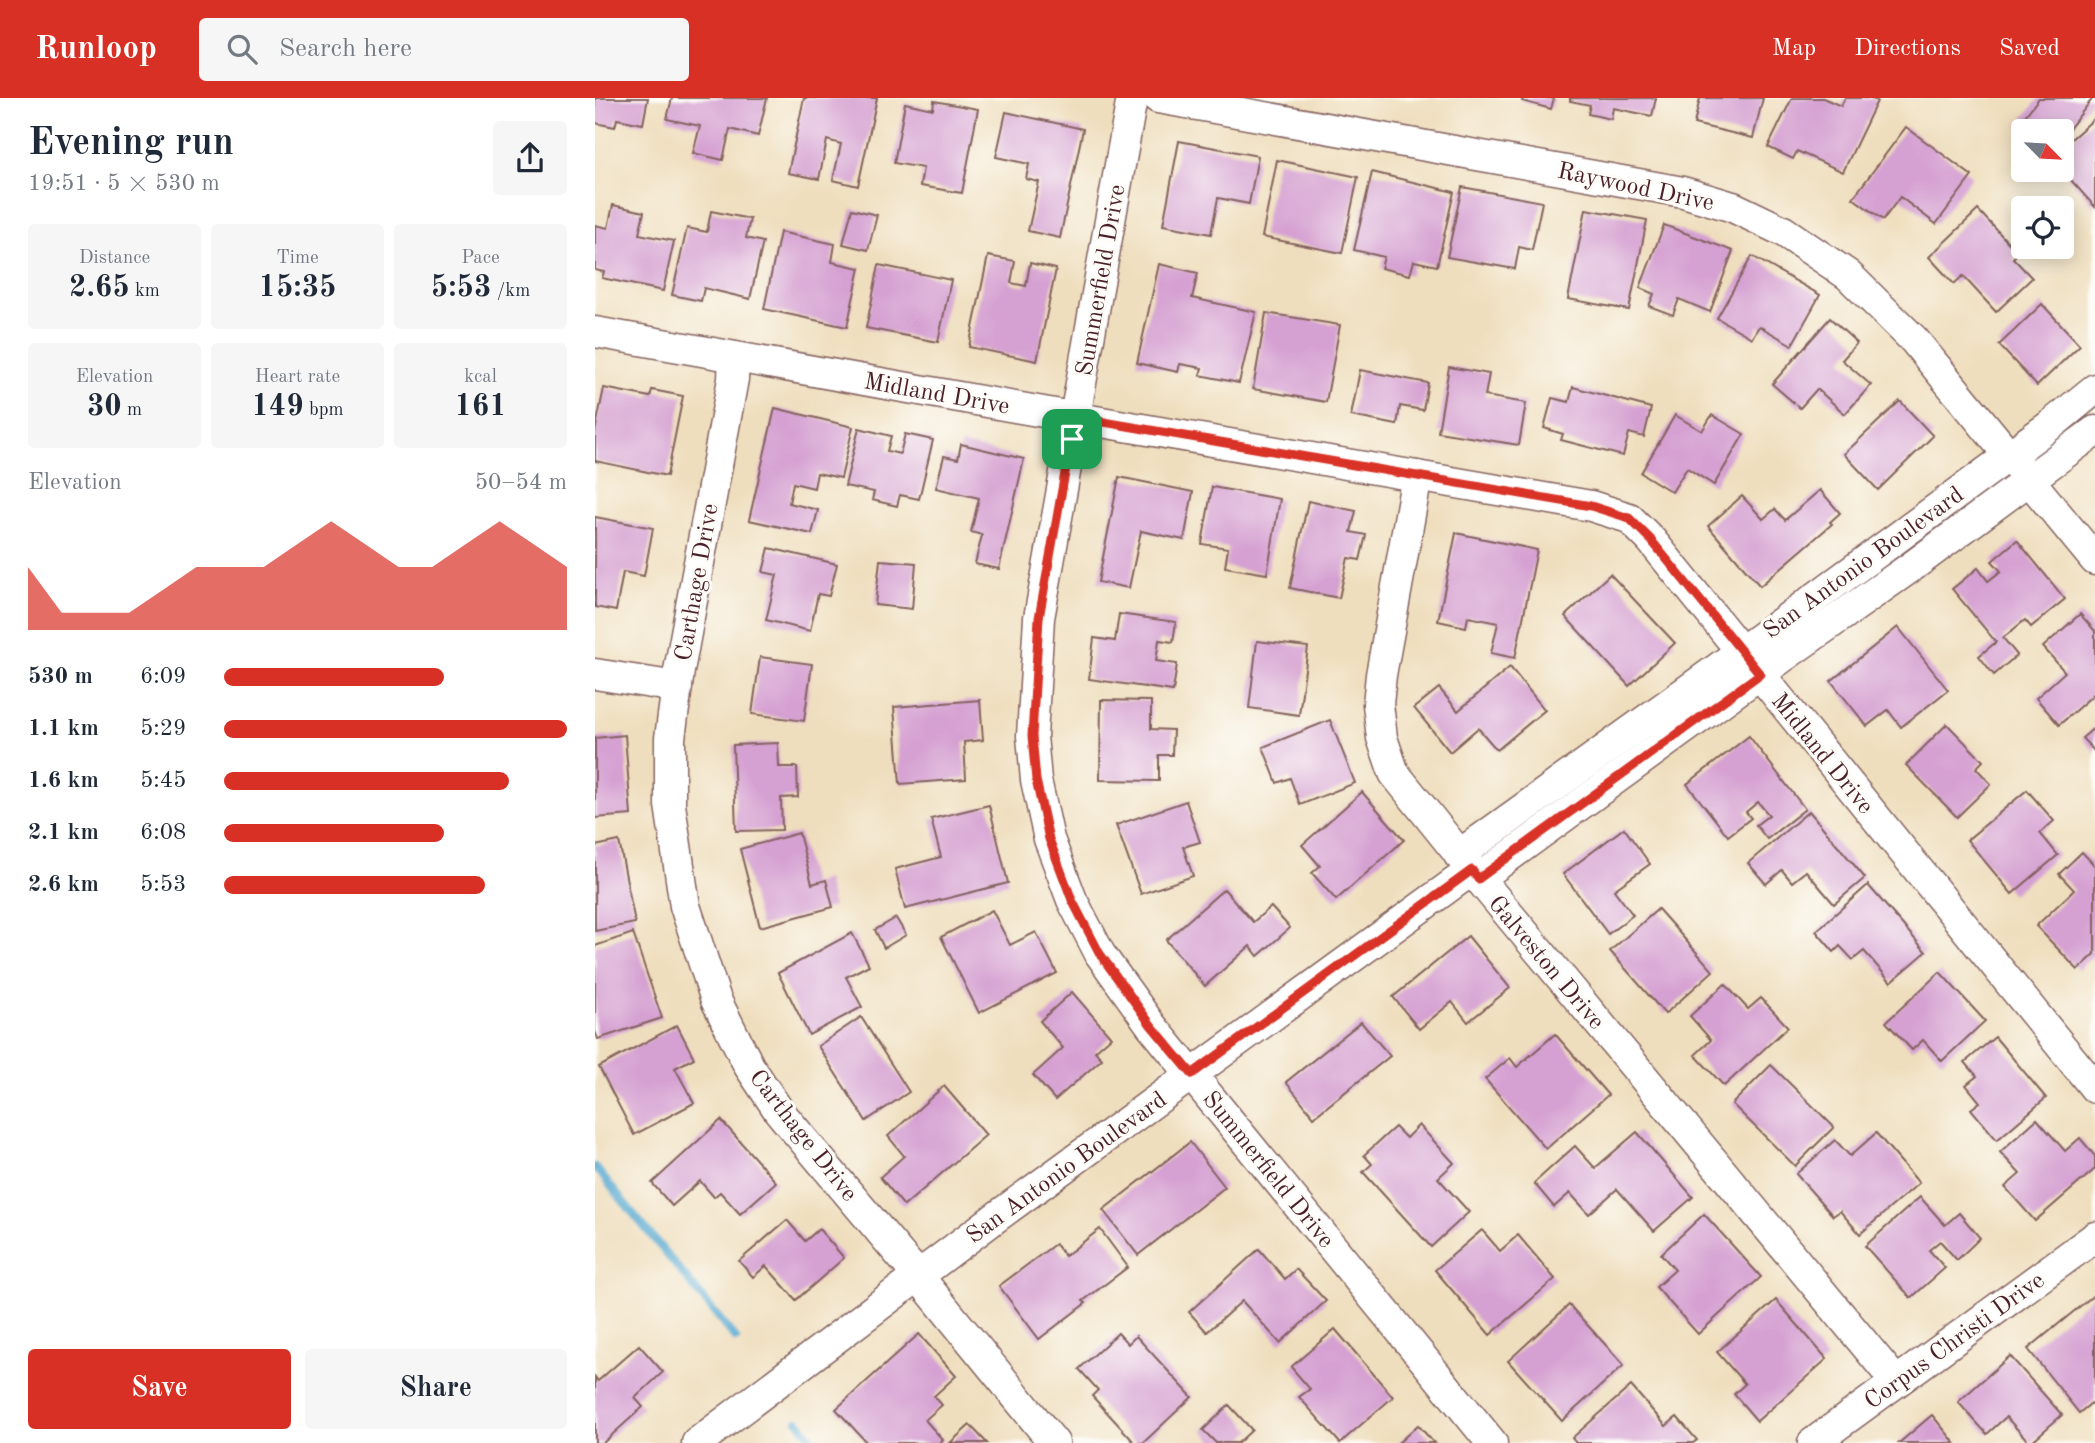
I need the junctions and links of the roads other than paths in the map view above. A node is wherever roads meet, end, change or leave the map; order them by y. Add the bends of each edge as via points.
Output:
1 (1132, 98) edge
2 (1158, 98) edge
3 (595, 332) edge
4 (734, 357) junction
5 (2095, 389) edge
6 (1075, 417) junction
7 (2095, 431) edge
8 (2009, 455) junction
9 (1417, 476) junction
10 (2029, 480) junction
11 (2095, 561) edge
12 (1741, 651) junction
13 (595, 674) edge
14 (1760, 674) junction
15 (677, 687) junction
16 (1470, 868) junction
17 (1192, 1074) junction
18 (2095, 1088) edge
19 (2095, 1237) edge
20 (918, 1276) junction
21 (1896, 1382) junction
22 (697, 1443) edge
23 (1054, 1443) edge
24 (1492, 1443) edge
25 (1813, 1443) edge

1 - 6 street, Summerfield Drive
2 - 8 street, Raywood Drive via 1683,192 1733,207 1783,231 1848,275 1914,340
3 - 4 street, Midland Drive
4 - 6 street, Midland Drive
4 - 15 street, Carthage Drive
5 - 8 street, San Antonio Boulevard
6 - 9 street, Midland Drive
6 - 17 street, Summerfield Drive via 1039,618 1032,736 1036,780 1049,839 1083,922 1100,954
7 - 10 street, San Antonio Boulevard
8 - 10 street, Raywood Drive
8 - 12 street, San Antonio Boulevard
9 - 12 street, Midland Drive via 1591,506 1629,518
9 - 16 street, Galveston Drive via 1381,675 1382,738 1394,773
10 - 11 street, Raywood Drive
10 - 14 street, San Antonio Boulevard
12 - 14 street, Midland Drive
12 - 16 street, San Antonio Boulevard
13 - 15 street
14 - 16 street, San Antonio Boulevard
14 - 18 street, Midland Drive
15 - 20 street, Carthage Drive via 670,738 670,804 685,906 716,1000 749,1066 779,1111
16 - 17 street, San Antonio Boulevard
16 - 21 street, Galveston Drive
17 - 20 street, San Antonio Boulevard
17 - 24 street, Summerfield Drive
19 - 21 street, Corpus Christi Drive
20 - 22 street, San Antonio Boulevard
20 - 23 street, Carthage Drive
21 - 25 street, Corpus Christi Drive

